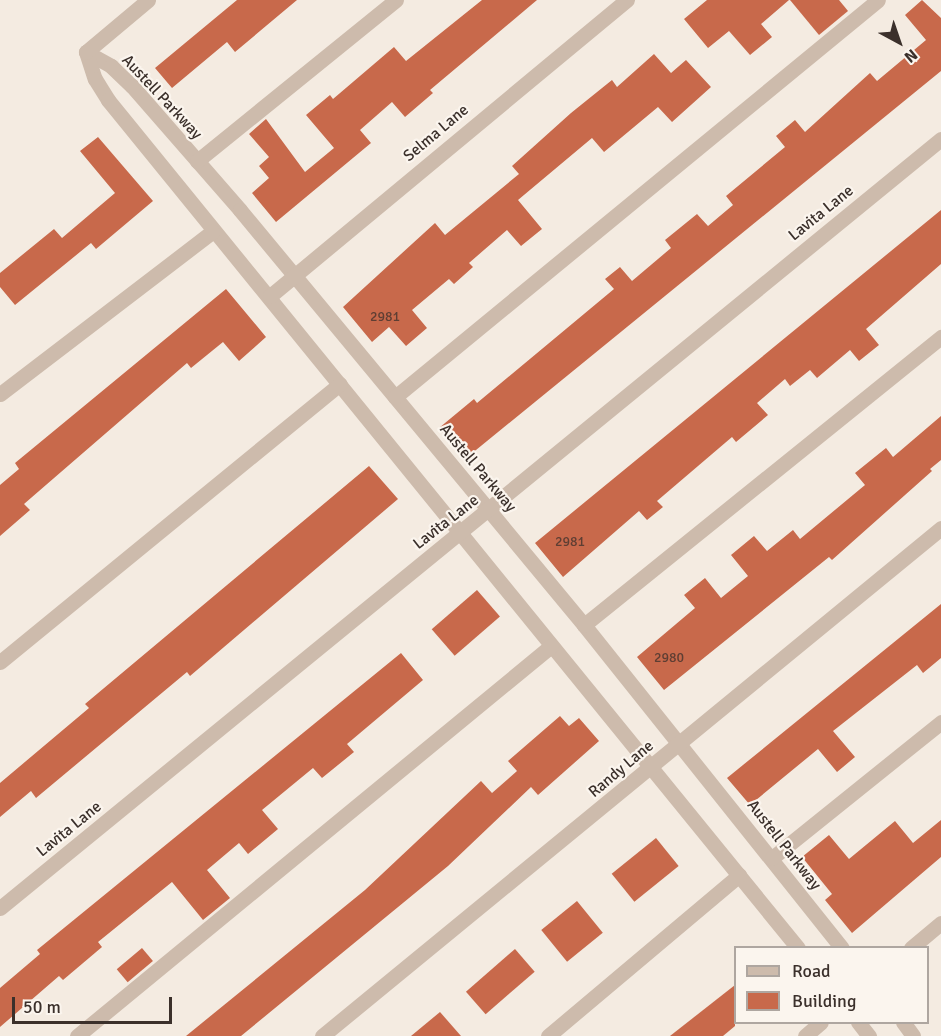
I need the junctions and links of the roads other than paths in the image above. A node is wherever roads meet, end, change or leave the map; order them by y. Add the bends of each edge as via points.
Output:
1 (148, 0) edge
2 (396, 0) edge
3 (627, 0) edge
4 (878, 0) edge
5 (86, 52) junction
6 (941, 139) edge
7 (197, 161) junction
8 (212, 232) junction
9 (293, 274) junction
10 (270, 296) junction
11 (941, 337) edge
12 (340, 384) junction
13 (0, 394) edge
14 (395, 397) junction
15 (490, 510) junction
16 (941, 528) edge
17 (459, 533) junction
18 (584, 625) junction
19 (551, 646) junction
20 (0, 662) edge
21 (941, 722) edge
22 (680, 743) junction
23 (652, 768) junction
24 (771, 858) junction
25 (739, 875) junction
26 (0, 908) edge
27 (941, 923) edge
28 (796, 946) edge
29 (840, 946) edge
30 (913, 946) edge
31 (820, 1024) edge
32 (859, 1024) edge
33 (904, 1024) edge
34 (77, 1036) edge
35 (322, 1036) edge
36 (548, 1036) edge
37 (805, 1036) edge
38 (869, 1036) edge
39 (914, 1036) edge

1 - 5 street
2 - 7 street
3 - 9 street, Selma Lane
4 - 14 street
5 - 7 street, Austell Parkway via 111,66 132,86
5 - 8 street via 95,80 108,100
6 - 15 street, Lavita Lane
7 - 9 street, Austell Parkway
8 - 10 street
8 - 13 street
9 - 10 street, Selma Lane
9 - 14 street, Austell Parkway
10 - 12 street
11 - 18 street
12 - 17 street
12 - 20 street
14 - 15 street, Austell Parkway
15 - 17 street, Lavita Lane
15 - 18 street, Austell Parkway
16 - 22 street, Randy Lane
17 - 19 street
17 - 26 street, Lavita Lane
18 - 22 street, Austell Parkway
19 - 23 street
19 - 34 street
21 - 24 street
22 - 23 street, Randy Lane
22 - 24 street, Austell Parkway
23 - 25 street
23 - 35 street, Randy Lane
24 - 29 street, Austell Parkway
25 - 28 street
25 - 36 street
27 - 30 street
31 - 37 street
32 - 38 street
33 - 39 street

